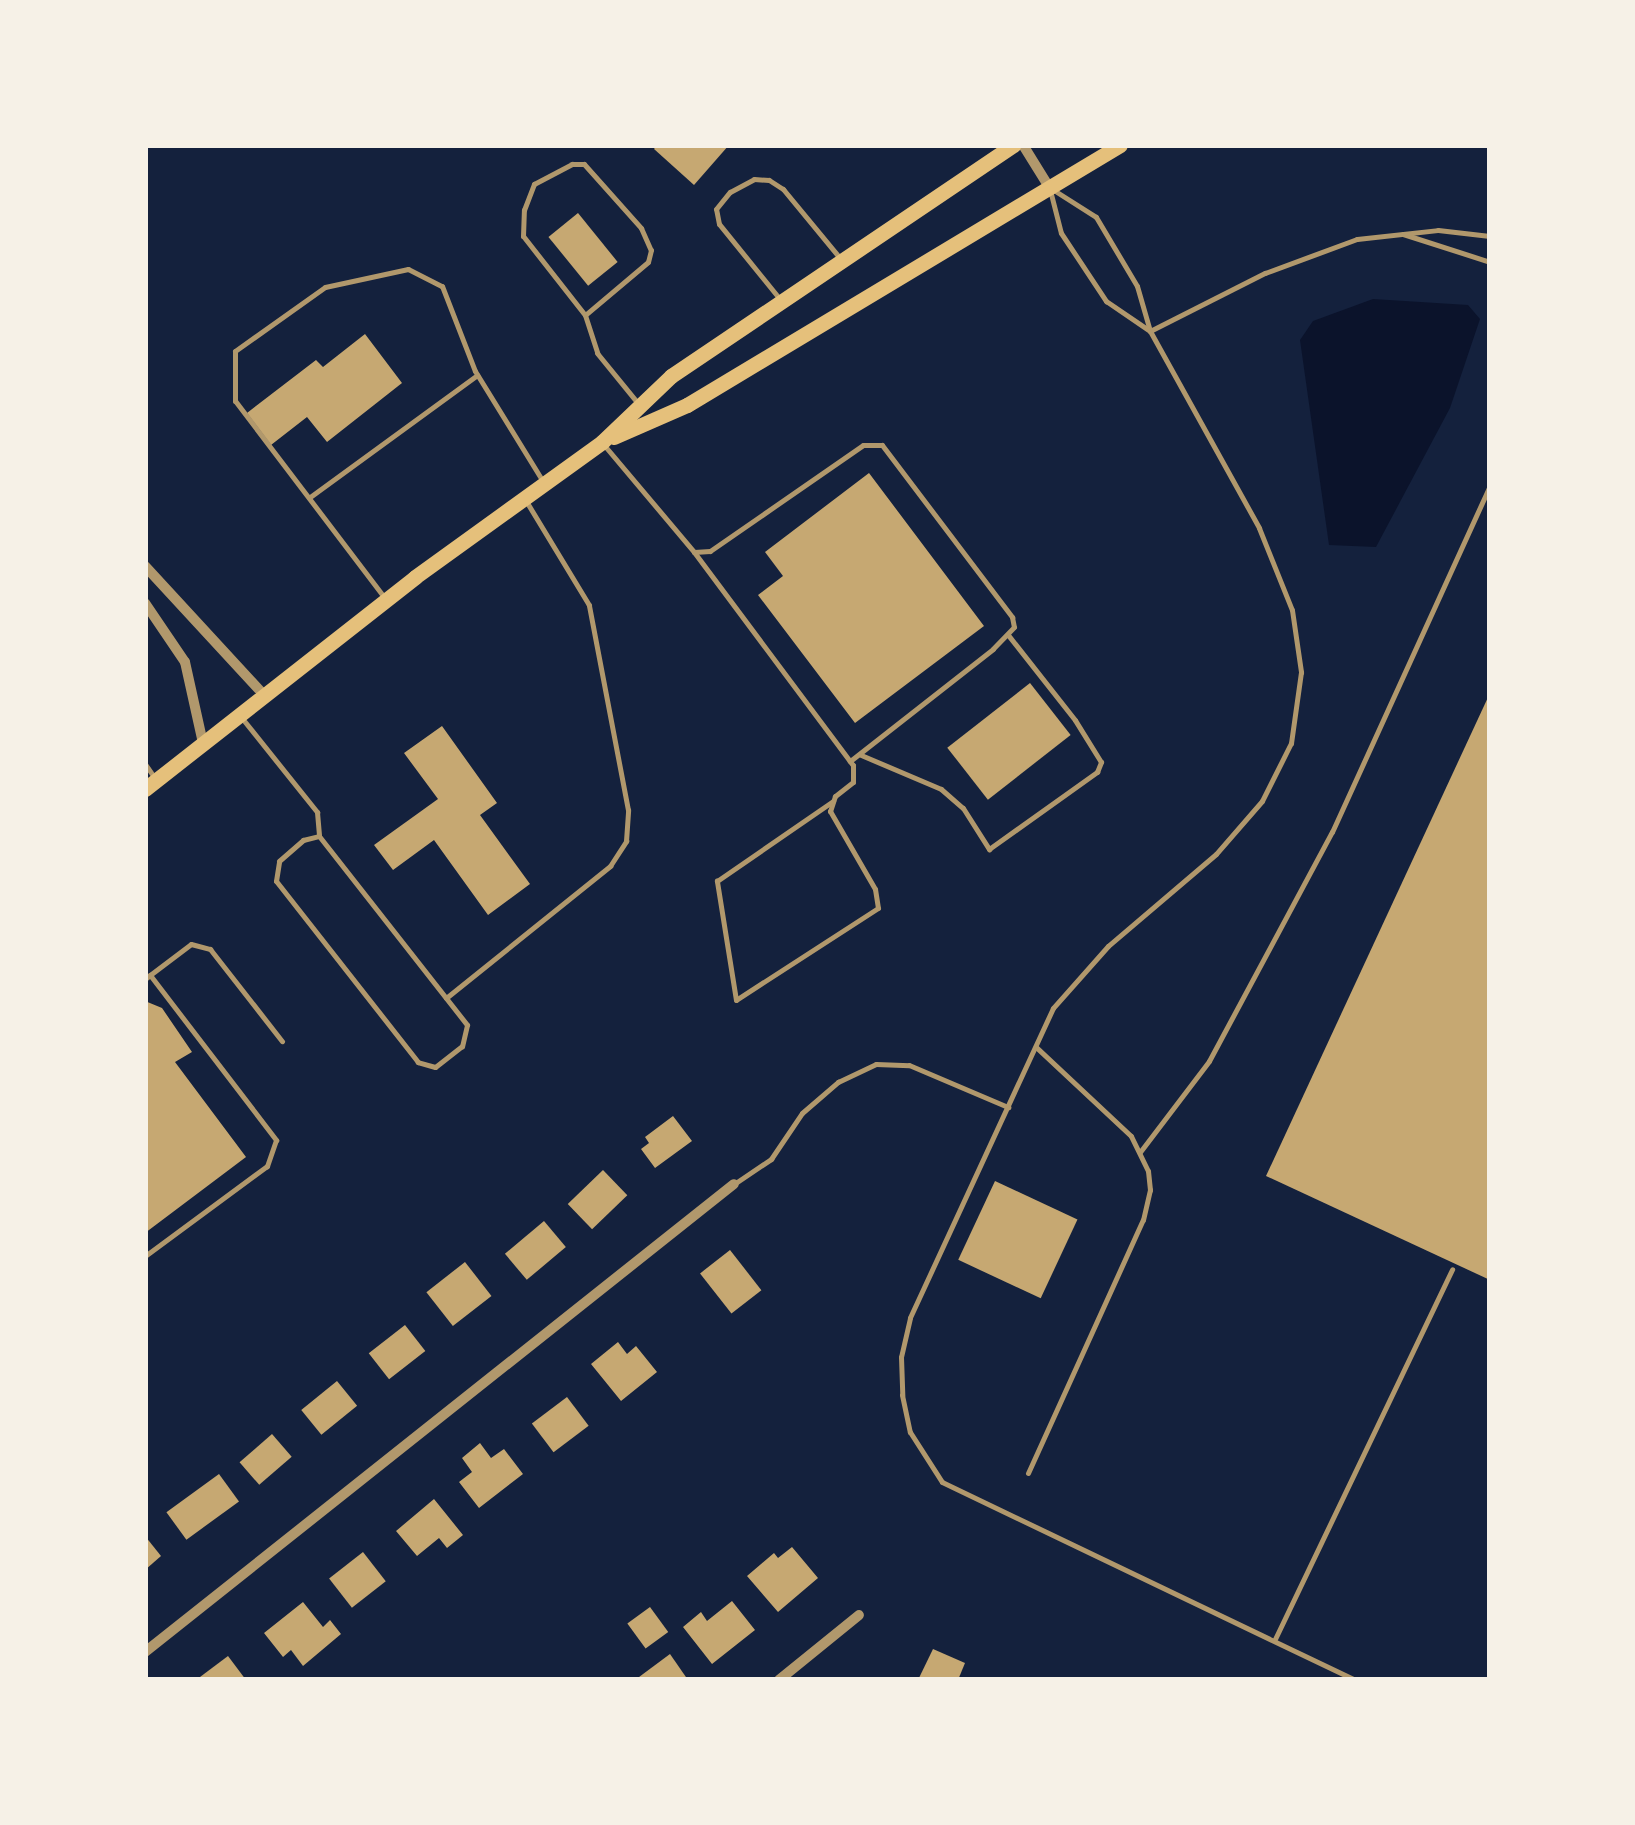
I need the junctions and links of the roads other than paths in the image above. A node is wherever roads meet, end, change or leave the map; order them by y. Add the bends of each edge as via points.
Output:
1 (1013, 145) edge
2 (1023, 145) edge
3 (1120, 145) edge
4 (1050, 187) junction
5 (1398, 232) junction
6 (1490, 236) edge
7 (840, 259) junction
8 (1490, 262) edge
9 (780, 300) junction
10 (585, 315) junction
11 (1150, 331) junction
12 (477, 375) junction
13 (640, 406) junction
14 (602, 442) junction
15 (543, 482) junction
16 (1490, 486) edge
17 (523, 496) junction
18 (310, 497) junction
19 (694, 552) junction
20 (145, 566) edge
21 (386, 600) junction
22 (145, 602) edge
23 (1007, 634) junction
24 (264, 696) junction
25 (240, 714) junction
26 (203, 743) junction
27 (861, 755) junction
28 (850, 761) junction
29 (145, 764) edge
30 (150, 784) edge
31 (833, 802) junction
32 (319, 836) junction
33 (148, 977) edge
34 (446, 998) junction
35 (282, 1042) dead end
36 (1036, 1047) junction
37 (1008, 1107) junction
38 (1140, 1152) junction
39 (734, 1184) joint
40 (145, 1256) edge
41 (1452, 1269) dead end
42 (1028, 1473) dead end
43 (859, 1614) dead end
44 (1275, 1639) junction
45 (145, 1652) edge
46 (778, 1680) edge
47 (1356, 1680) edge

1 - 7 main road
2 - 4 street
3 - 4 main road
4 - 11 lane via 1096,217 1137,286
4 - 11 lane via 1061,233 1106,301
4 - 14 main road via 687,406
5 - 6 lane
5 - 8 lane
5 - 11 lane via 1315,251
7 - 9 main road
7 - 9 lane via 768,180 754,179 730,192 716,209 718,224
9 - 13 main road via 671,376
10 - 10 lane via 523,236 534,184 552,171 584,164 640,228 650,250 648,262
10 - 13 lane via 597,353
11 - 36 lane via 1258,528 1292,610 1301,672 1291,743 1262,801 1216,854 1108,946 1053,1008
12 - 15 lane
12 - 18 lane
12 - 18 lane via 442,286 408,269 324,287 235,350 235,400
13 - 14 main road
14 - 15 main road
14 - 19 lane
15 - 17 main road
16 - 38 lane via 1332,832 1208,1061
17 - 21 main road
17 - 34 lane via 589,605 628,810 626,841 610,866
18 - 21 lane
19 - 23 lane via 710,551 863,445 882,445 1012,617 1014,628
19 - 28 lane
20 - 24 street
21 - 24 main road
22 - 26 street via 185,662
23 - 27 lane
23 - 27 lane via 1075,720 1101,762 1097,772 989,849 941,789
24 - 25 main road
25 - 26 main road
25 - 32 lane via 317,812
26 - 30 main road
27 - 28 lane
28 - 31 lane via 853,782
29 - 30 lane
31 - 31 lane via 830,811 875,889 878,908 736,1000 717,881
32 - 34 lane
32 - 34 lane via 303,840 278,862 276,881 418,1062 435,1068 462,1046 467,1026
33 - 35 lane via 191,944 210,949
33 - 40 lane via 276,1140 267,1166
36 - 37 lane
36 - 38 lane
37 - 39 lane via 908,1065 876,1064 814,1102 771,1159
37 - 44 lane via 910,1318 901,1357 910,1432 942,1482
38 - 42 lane via 1150,1190 1142,1220
39 - 45 street
41 - 44 lane
43 - 46 street
44 - 47 lane

